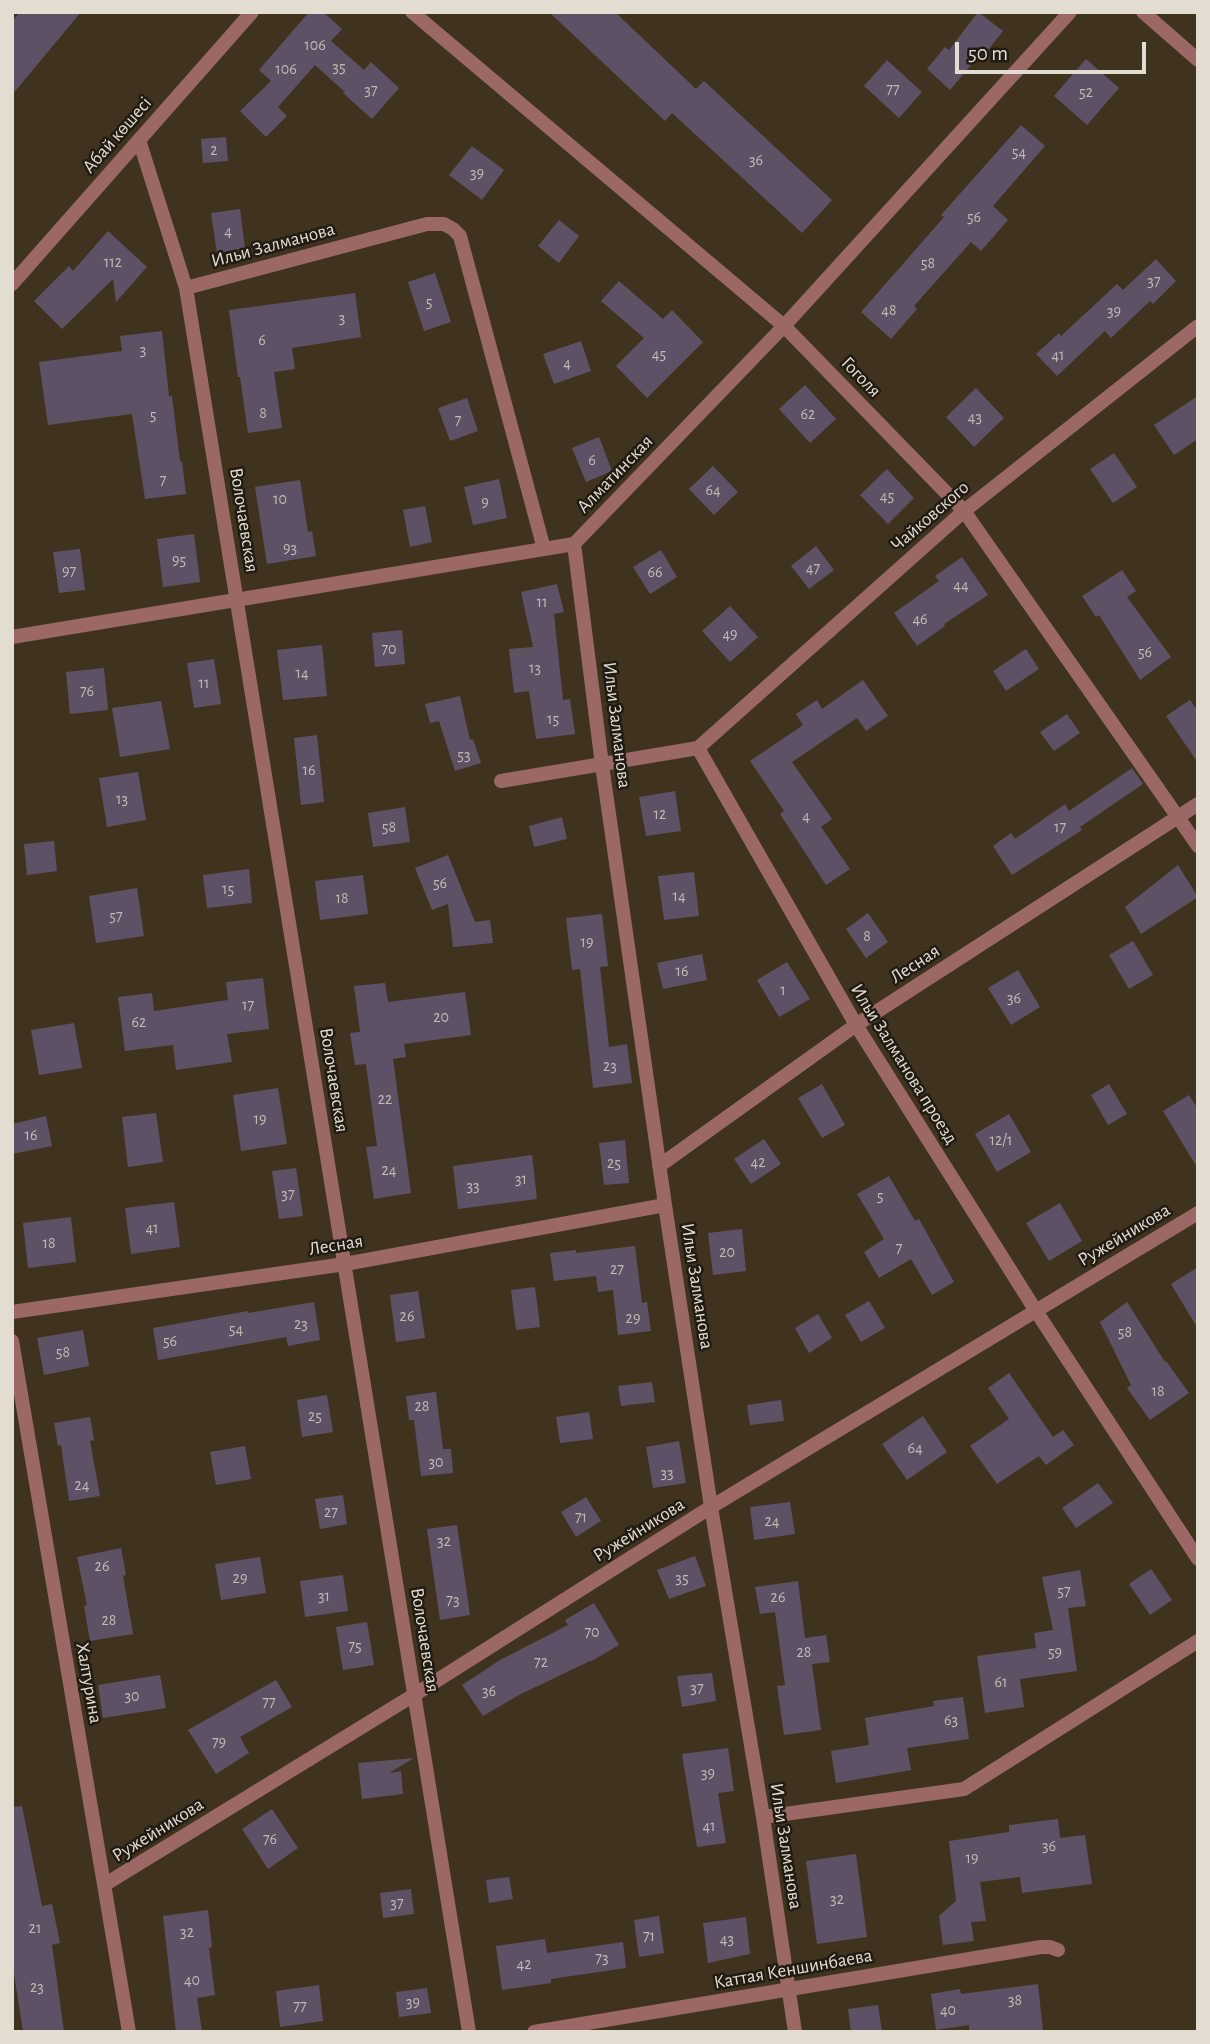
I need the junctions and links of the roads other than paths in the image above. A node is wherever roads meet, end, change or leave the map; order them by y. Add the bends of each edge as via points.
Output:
1 (252, 12) edge
2 (412, 12) edge
3 (1069, 12) edge
4 (1143, 12) edge
5 (1198, 60) edge
6 (139, 140) junction
7 (12, 284) edge
8 (186, 288) junction
9 (784, 326) junction
10 (1198, 326) edge
11 (964, 511) junction
12 (574, 544) junction
13 (544, 549) junction
14 (237, 600) junction
15 (12, 637) edge
16 (698, 748) junction
17 (602, 765) junction
18 (501, 781) dead end
19 (1198, 804) edge
20 (1177, 817) junction
21 (1198, 846) edge
22 (856, 1025) junction
23 (659, 1166) junction
24 (665, 1205) junction
25 (1198, 1213) edge
26 (345, 1264) junction
27 (1036, 1311) junction
28 (12, 1312) edge
29 (12, 1341) edge
30 (711, 1507) junction
31 (1198, 1559) edge
32 (1198, 1641) edge
33 (414, 1695) junction
34 (763, 1817) junction
35 (104, 1885) junction
36 (1058, 1950) dead end
37 (788, 1989) junction
38 (130, 2032) edge
39 (469, 2032) edge
40 (534, 2032) edge
41 (795, 2032) edge

1 - 6 street, Абай көшесі
2 - 9 street, Гоголя
3 - 9 street, Алматинская
4 - 5 street
6 - 7 street, Абай көшесі
6 - 8 street, Волочаевская
8 - 13 street, Ильи Залманова via 427,224 453,229 460,236
8 - 14 street, Волочаевская
9 - 11 street, Гоголя
9 - 12 street, Алматинская
10 - 11 street, Чайковского
11 - 16 street, Чайковского
11 - 20 street, Гоголя
12 - 13 street
12 - 17 street, Ильи Залманова
13 - 14 street
14 - 15 street
14 - 26 street, Волочаевская
16 - 17 street
16 - 22 street, Ильи Залманова проезд
17 - 18 street
17 - 23 street, Ильи Залманова
19 - 20 street, Лесная
20 - 21 street, Гоголя
20 - 22 street, Лесная
22 - 23 street, Лесная
22 - 27 street, Ильи Залманова проезд
23 - 24 street, Ильи Залманова
24 - 26 street, Лесная
24 - 30 street, Ильи Залманова
25 - 27 street, Ружейникова
26 - 28 street, Лесная
26 - 33 street, Волочаевская
27 - 30 street, Ружейникова
27 - 31 street, Ильи Залманова проезд
29 - 35 street, Халтурина
30 - 33 street, Ружейникова
30 - 34 street, Ильи Залманова
32 - 34 street via 964,1789
33 - 35 street, Ружейникова
33 - 39 street, Волочаевская
34 - 37 street, Ильи Залманова
35 - 38 street, Халтурина
36 - 37 street, Каттая Кеншинбаева via 1041,1947
37 - 40 street, Каттая Кеншинбаева
37 - 41 street, Ильи Залманова

